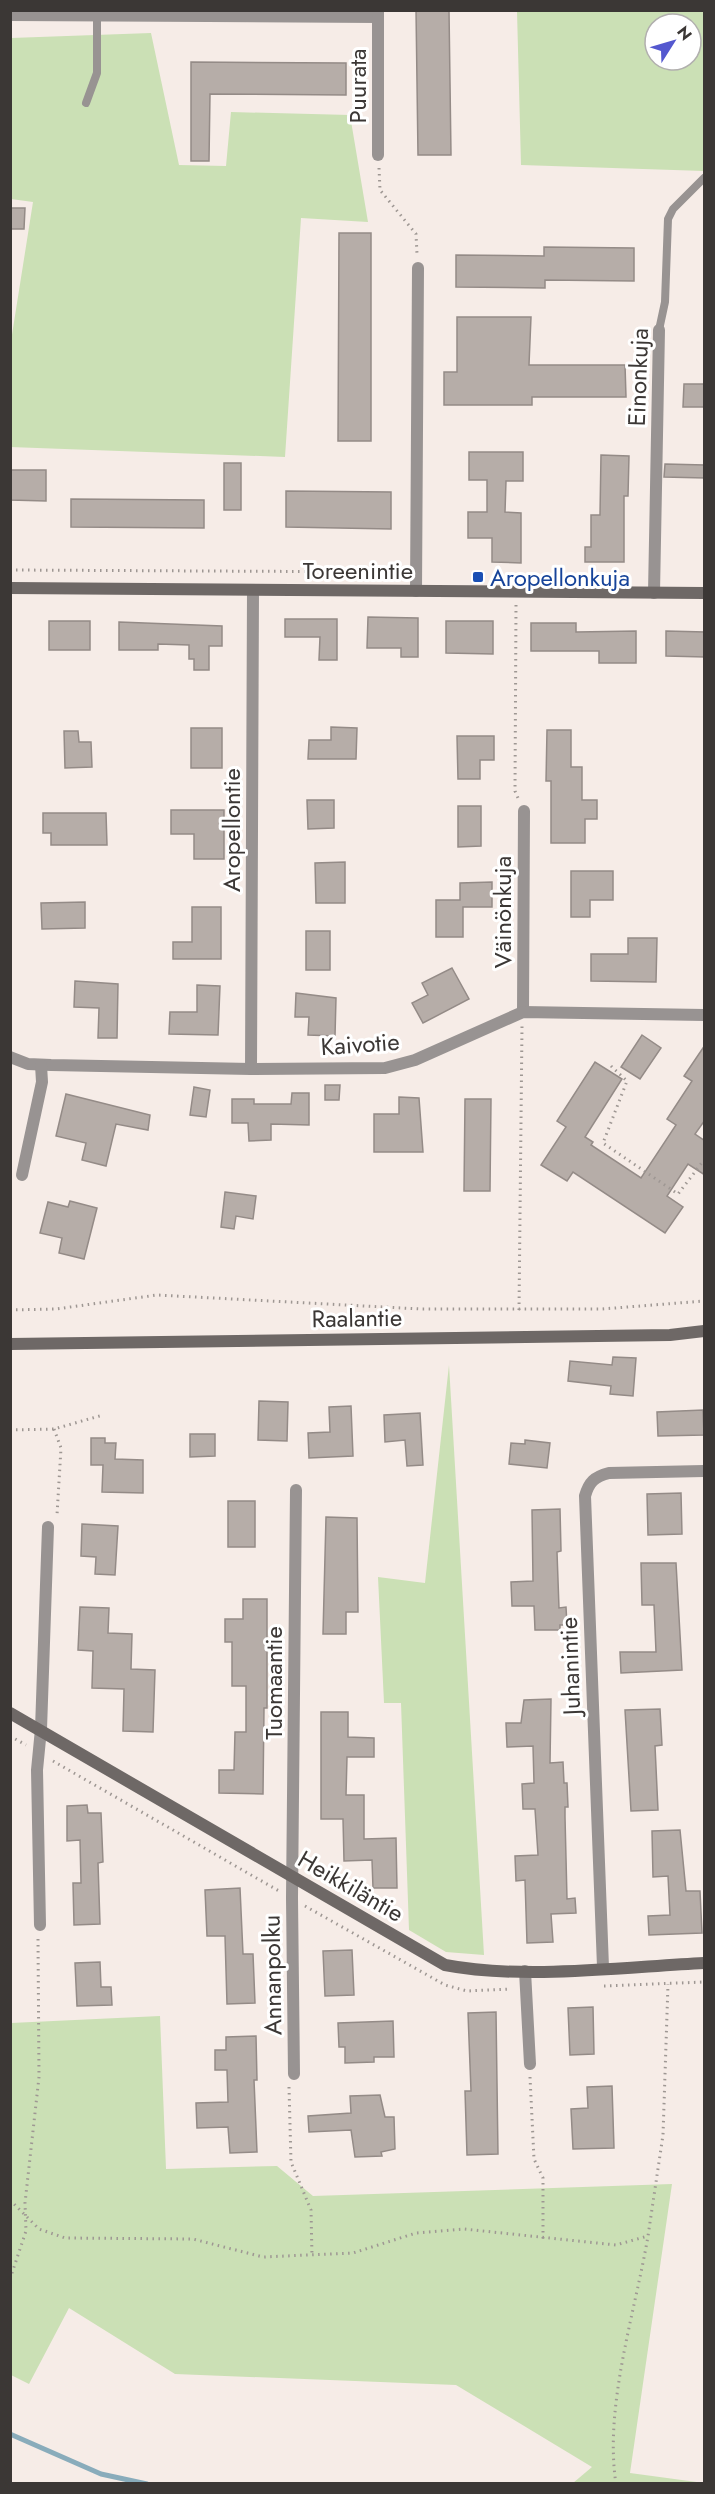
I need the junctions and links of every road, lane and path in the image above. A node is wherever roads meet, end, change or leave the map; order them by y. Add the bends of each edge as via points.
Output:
1 (29, 13) edge
2 (378, 14) edge
3 (10, 15) edge
4 (97, 15) junction
5 (86, 103) dead end
6 (378, 155) joint
7 (705, 178) edge
8 (418, 268) joint
9 (659, 330) joint
10 (10, 570) edge
11 (416, 572) junction
12 (10, 588) edge
13 (253, 591) junction
14 (416, 591) junction
15 (516, 592) junction
16 (654, 593) junction
17 (705, 593) edge
18 (524, 811) joint
19 (522, 1012) junction
20 (705, 1015) edge
21 (10, 1057) edge
22 (41, 1065) junction
23 (612, 1066) dead end
24 (251, 1069) junction
25 (705, 1160) edge
26 (22, 1174) dead end
27 (705, 1301) edge
28 (10, 1310) edge
29 (519, 1310) junction
30 (705, 1331) edge
31 (10, 1344) edge
32 (103, 1415) dead end
33 (54, 1429) junction
34 (10, 1431) edge
35 (705, 1471) edge
36 (296, 1490) dead end
37 (48, 1527) joint
38 (10, 1713) edge
39 (41, 1729) junction
40 (293, 1876) junction
41 (40, 1925) joint
42 (705, 1963) edge
43 (603, 1967) junction
44 (525, 1971) junction
45 (668, 1984) dead end
46 (530, 2064) joint
47 (294, 2074) joint
48 (10, 2200) edge
49 (26, 2214) junction
50 (648, 2236) junction
51 (543, 2239) junction
52 (312, 2256) junction
53 (10, 2279) edge
54 (616, 2484) edge

1 - 3 street, Puurata
1 - 4 street, Puurata
2 - 4 street, Puurata
2 - 6 street, Puurata
4 - 5 lane via 97,73
6 - 8 path via 380,190 416,234
7 - 9 lane, Einonkuja via 668,219 665,302
8 - 11 street
9 - 16 street, Einonkuja
10 - 11 path
11 - 14 street
12 - 13 street, Toreenintie
13 - 14 street, Toreenintie
13 - 24 street, Aropellontie
14 - 15 street, Toreenintie
15 - 16 street, Toreenintie
15 - 18 path via 515,791
16 - 17 street, Toreenintie
18 - 19 street, Väinönkuja
19 - 20 street, Kaivotie
19 - 24 street, Kaivotie via 415,1060 385,1068
19 - 29 path
21 - 22 street, Kaivotie
22 - 24 street, Kaivotie
22 - 26 street via 42,1082
23 - 25 path via 627,1081 603,1143 678,1194
27 - 29 path
28 - 29 path via 56,1309 158,1295 422,1309
30 - 31 street, Raalantie via 670,1335
32 - 33 path
33 - 34 path
33 - 37 path via 61,1448 58,1512
35 - 43 street, Juhanintie via 609,1473 588,1484 585,1496
36 - 40 street, Tuomaantie
37 - 39 street
38 - 39 street, Heikkiläntie
39 - 40 street, Heikkiläntie
39 - 41 street via 37,1770
40 - 44 street, Heikkiläntie via 445,1965 475,1971
40 - 47 street, Annanpolku
41 - 49 path via 36,1950 39,2077
42 - 43 street, Heikkiläntie
43 - 44 street, Heikkiläntie
44 - 46 street
45 - 50 path via 663,2135
46 - 51 path via 534,2159 543,2178
47 - 52 path via 288,2091 291,2162 311,2210
48 - 49 path
49 - 52 path via 39,2229 65,2238 193,2239 263,2257
49 - 53 path via 26,2230
50 - 51 path via 616,2245
50 - 54 path via 614,2413 612,2457
51 - 52 path via 464,2229 416,2233 353,2253

